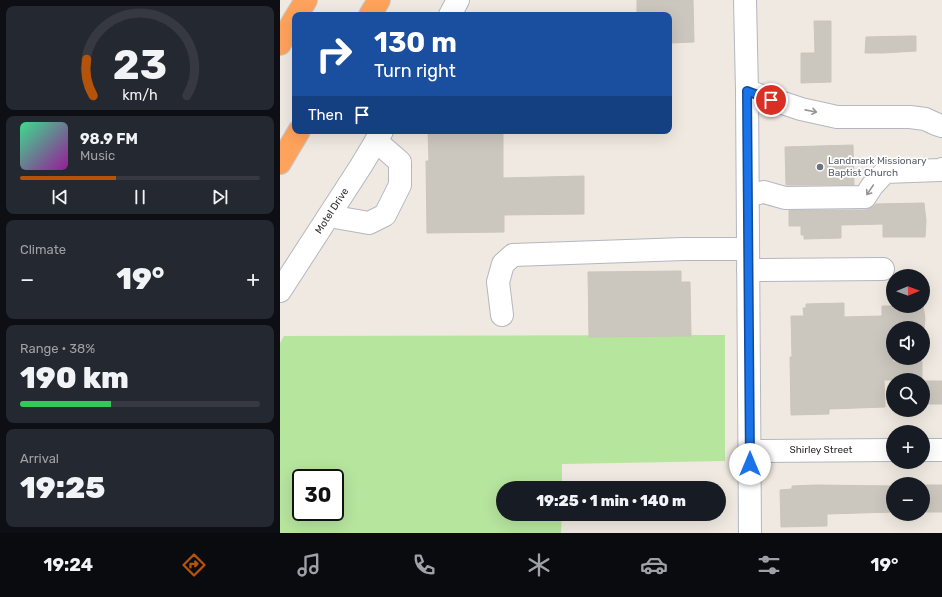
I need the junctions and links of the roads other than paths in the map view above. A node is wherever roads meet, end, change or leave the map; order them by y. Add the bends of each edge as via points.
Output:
1 (306, 0) edge
2 (379, 0) edge
3 (458, 0) edge
4 (745, 0) edge
5 (299, 12) edge
6 (372, 12) edge
7 (452, 12) edge
8 (292, 23) edge
9 (280, 44) edge
10 (747, 91) junction
11 (942, 126) edge
12 (297, 134) edge
13 (379, 136) edge
14 (280, 163) edge
15 (942, 169) edge
16 (748, 195) junction
17 (329, 216) junction
18 (748, 259) junction
19 (882, 269) dead end
20 (280, 291) edge
21 (502, 315) dead end
22 (886, 450) edge
23 (930, 450) edge
24 (942, 450) edge
25 (750, 451) junction
26 (750, 533) edge

1 - 5 highway
2 - 6 highway
3 - 7 street
4 - 10 street
8 - 9 highway
10 -> 11 street via 801,110 837,117 910,117 925,119
10 - 16 street
12 - 14 highway
13 - 17 street, Motel Drive
13 - 17 street via 400,162 400,185 385,215 369,223
15 -> 16 street via 885,172 865,197 785,198 764,192
16 - 18 street
17 - 20 street, Motel Drive
18 - 19 street
18 - 21 street via 684,249 513,255 503,264 498,282
18 - 25 street
22 - 25 street, Shirley Street
23 - 24 street
25 - 26 street

